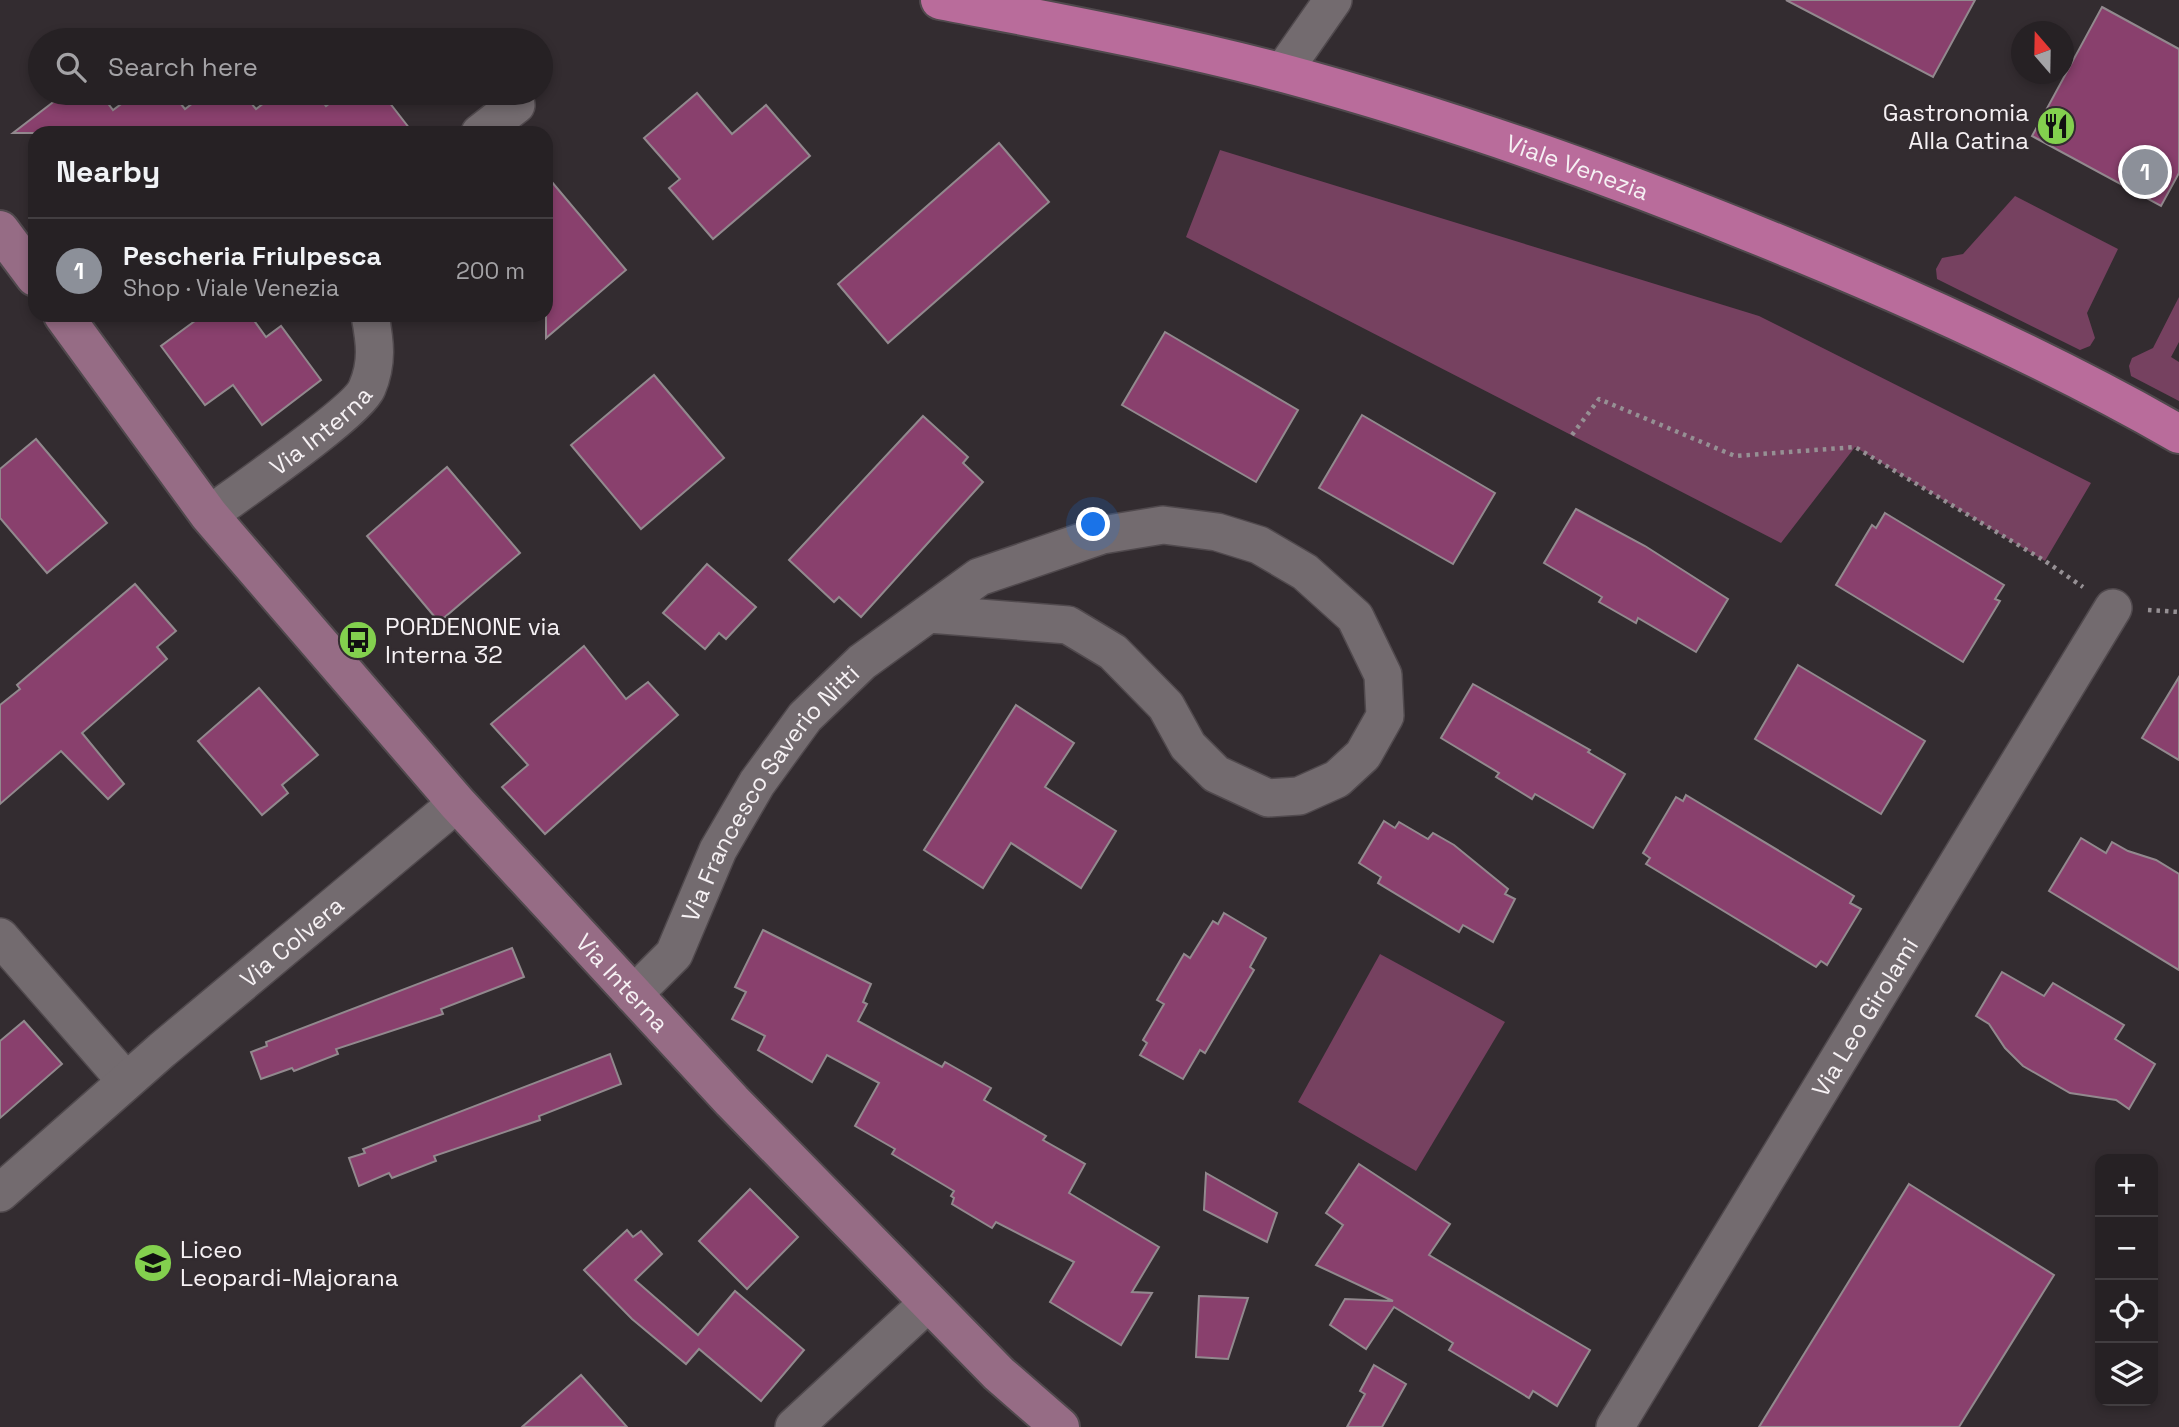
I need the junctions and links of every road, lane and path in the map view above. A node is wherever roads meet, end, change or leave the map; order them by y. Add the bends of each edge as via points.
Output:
1 (940, 0) edge
2 (1333, 0) edge
3 (1282, 73) junction
4 (516, 105) dead end
5 (489, 126) edge
6 (0, 230) edge
7 (28, 268) edge
8 (68, 322) edge
9 (371, 322) edge
10 (2169, 423) edge
11 (1572, 435) dead end
12 (209, 515) junction
13 (2113, 608) junction
14 (2179, 612) edge
15 (929, 614) junction
16 (457, 803) junction
17 (0, 937) edge
18 (633, 995) junction
19 (126, 1081) junction
20 (0, 1193) edge
21 (928, 1303) junction
22 (794, 1427) edge
23 (1060, 1427) edge
24 (1615, 1427) edge

1 - 3 main road, Viale Venezia
2 - 3 street
3 - 10 main road, Viale Venezia via 1460,126 1712,216 1922,306
4 - 5 street
6 - 7 street
8 - 12 street, Via Interna
9 - 12 street, Via Interna via 377,356 366,391 320,432
11 - 13 path via 1599,399 1735,456 1855,447 2045,561
12 - 16 street, Via Interna
13 - 14 path
13 - 24 street, Via Leo Girolami
15 - 15 street, Via Francesco Saverio Nitti via 1068,625 1113,652 1166,706 1188,746 1216,774 1268,798 1300,796 1337,779 1363,755 1385,716 1383,675 1355,617 1306,572 1259,545 1217,531 1163,525 1102,535 979,577
15 - 18 street, Via Francesco Saverio Nitti via 862,662 805,717 757,783 718,850 674,954
16 - 18 street, Via Interna
16 - 19 street, Via Colvera
17 - 19 street
18 - 21 street, Via Interna
19 - 20 street, Via Colvera
21 - 22 street
21 - 23 street, Via Interna

